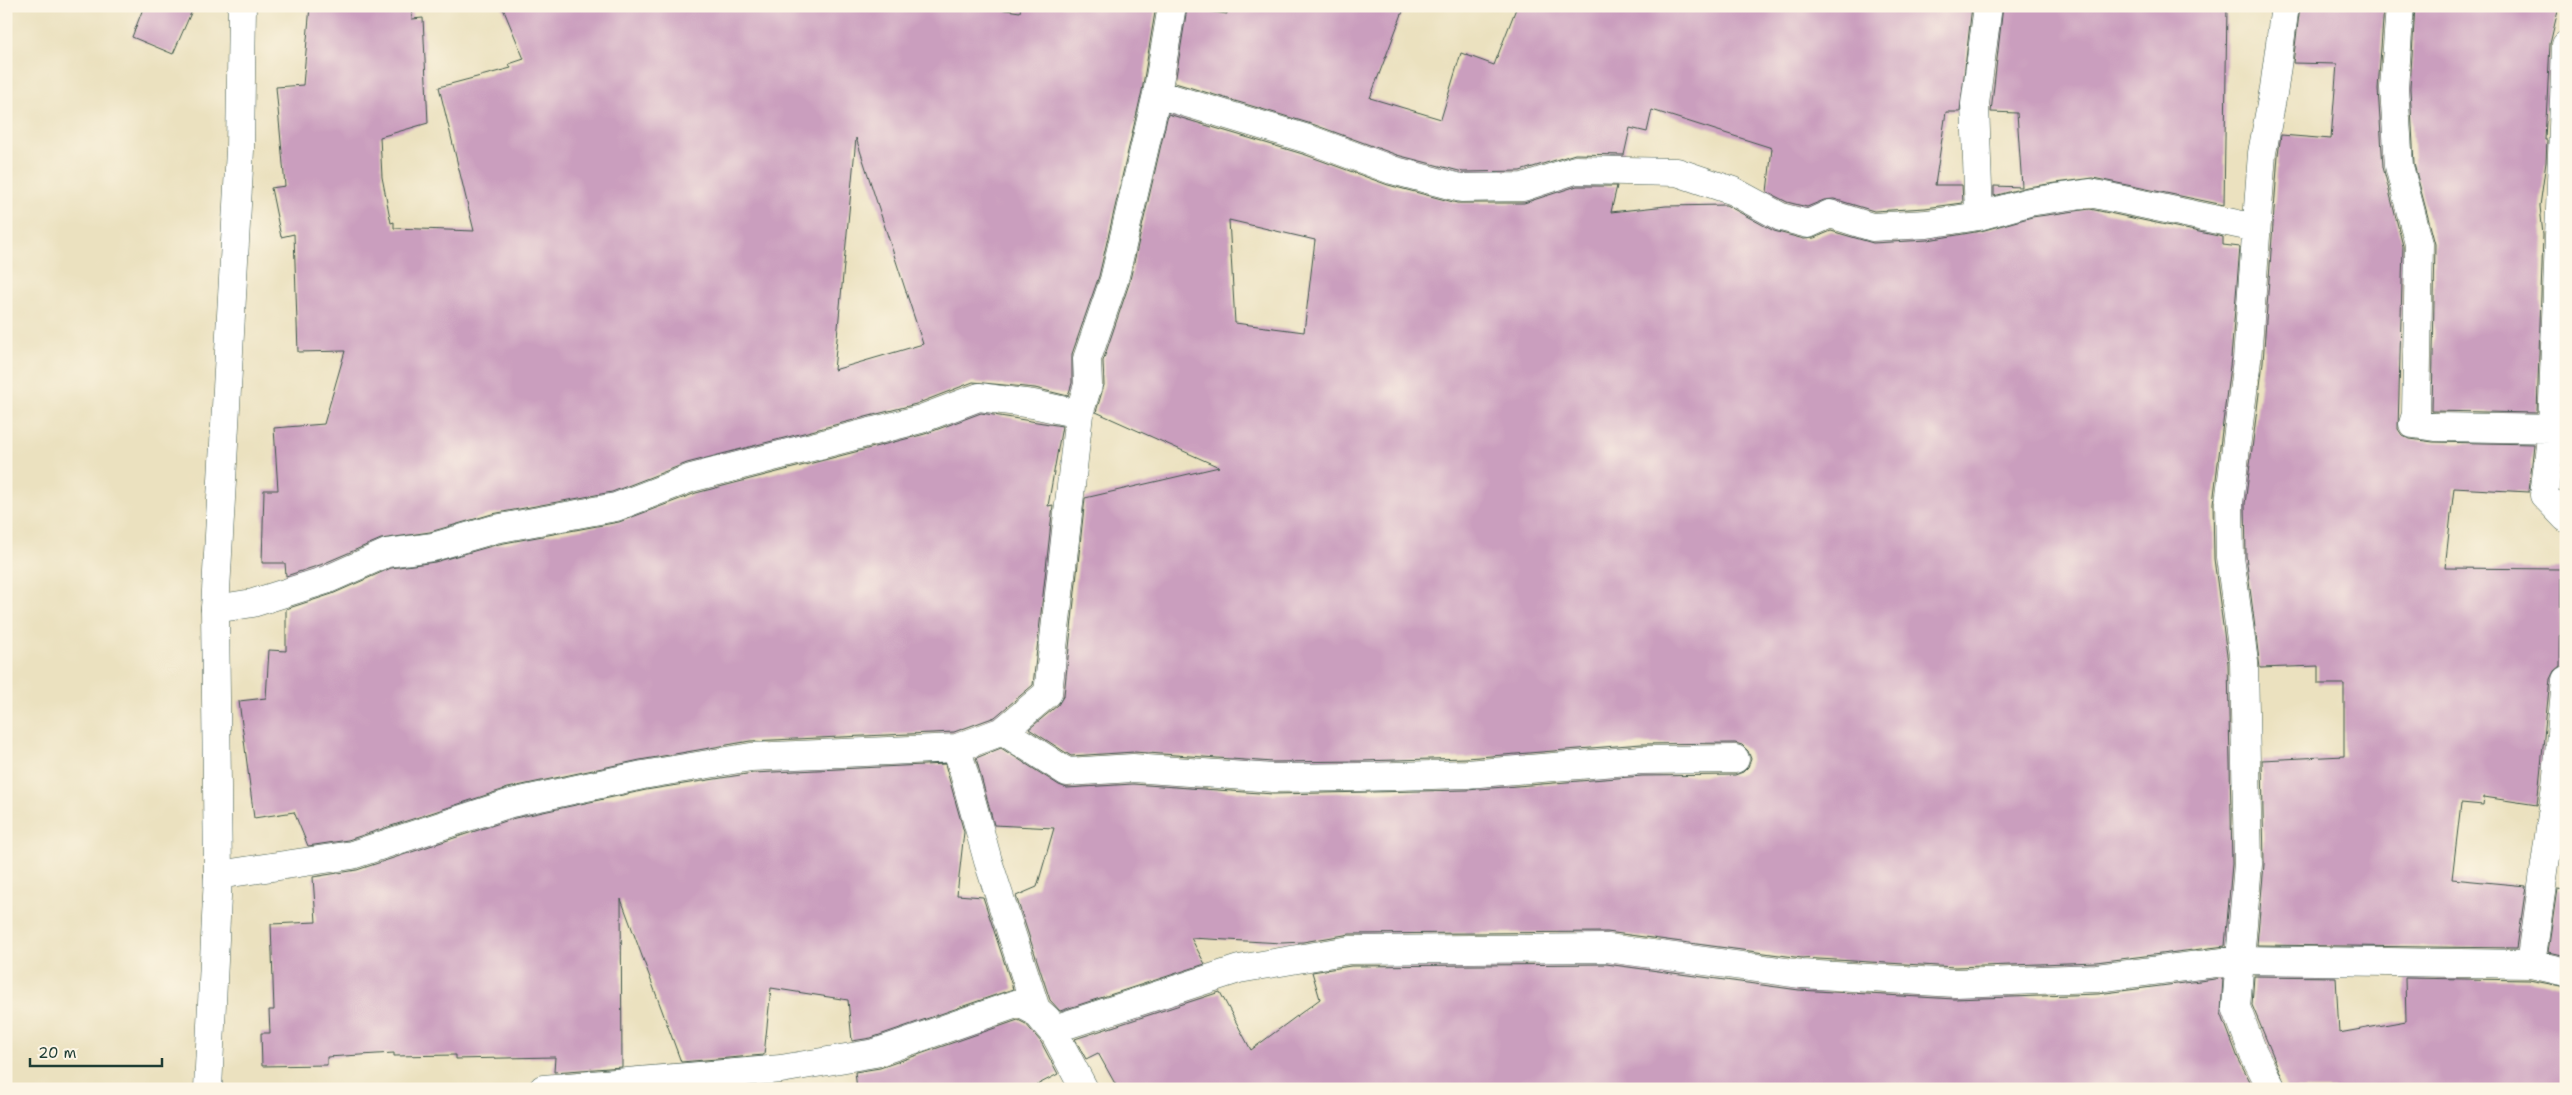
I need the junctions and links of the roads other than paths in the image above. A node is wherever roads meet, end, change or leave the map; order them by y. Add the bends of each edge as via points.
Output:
1 (242, 6) edge
2 (1988, 6) edge
3 (2285, 6) edge
4 (2400, 6) edge
5 (1171, 7) edge
6 (2566, 45) edge
7 (1157, 94) junction
8 (1979, 216) junction
9 (2256, 228) junction
10 (1079, 414) junction
11 (2559, 429) edge
12 (2566, 518) edge
13 (215, 609) junction
14 (2566, 680) edge
15 (1003, 731) junction
16 (957, 748) junction
17 (1735, 759) dead end
18 (218, 875) junction
19 (2240, 960) junction
20 (2531, 964) junction
21 (2566, 972) edge
22 (1051, 1030) junction
23 (784, 1079) edge
24 (208, 1089) edge
25 (543, 1089) edge
26 (1084, 1089) edge
27 (2272, 1089) edge

1 - 13 street via 240,150
2 - 8 street via 1975,104
3 - 9 street via 2262,153
4 - 11 street via 2394,88 2398,166 2419,244 2416,414 2413,424
5 - 7 street
6 - 11 street
7 - 8 street via 1311,140 1392,170 1461,188 1523,187 1575,170 1677,172 1733,190 1781,217 1808,224 1830,214 1872,227 1927,224
7 - 10 street via 1114,280 1086,359 1088,385
8 - 9 street via 2029,202 2090,193
9 - 19 street via 2247,360 2229,503 2230,557 2244,662 2248,864
10 - 13 street via 979,397 921,419 691,478 616,507 495,530 433,547 387,553 316,583 253,603
10 - 15 street via 1048,693
11 - 12 street via 2544,495
13 - 18 street
14 - 20 street via 2556,786
15 - 16 street
15 - 17 street via 1067,772 1133,768 1273,778 1380,776 1467,774 1641,760
16 - 18 street via 751,757 643,775 511,803 352,856
16 - 22 street via 1026,980 1036,1009
18 - 24 street
19 - 20 street
19 - 22 street via 2097,978 1956,982 1801,974 1607,948 1350,950 1239,969
19 - 27 street via 2236,1007
20 - 21 street
22 - 23 street via 1036,1012 1019,1003 875,1053
22 - 26 street
23 - 25 street

